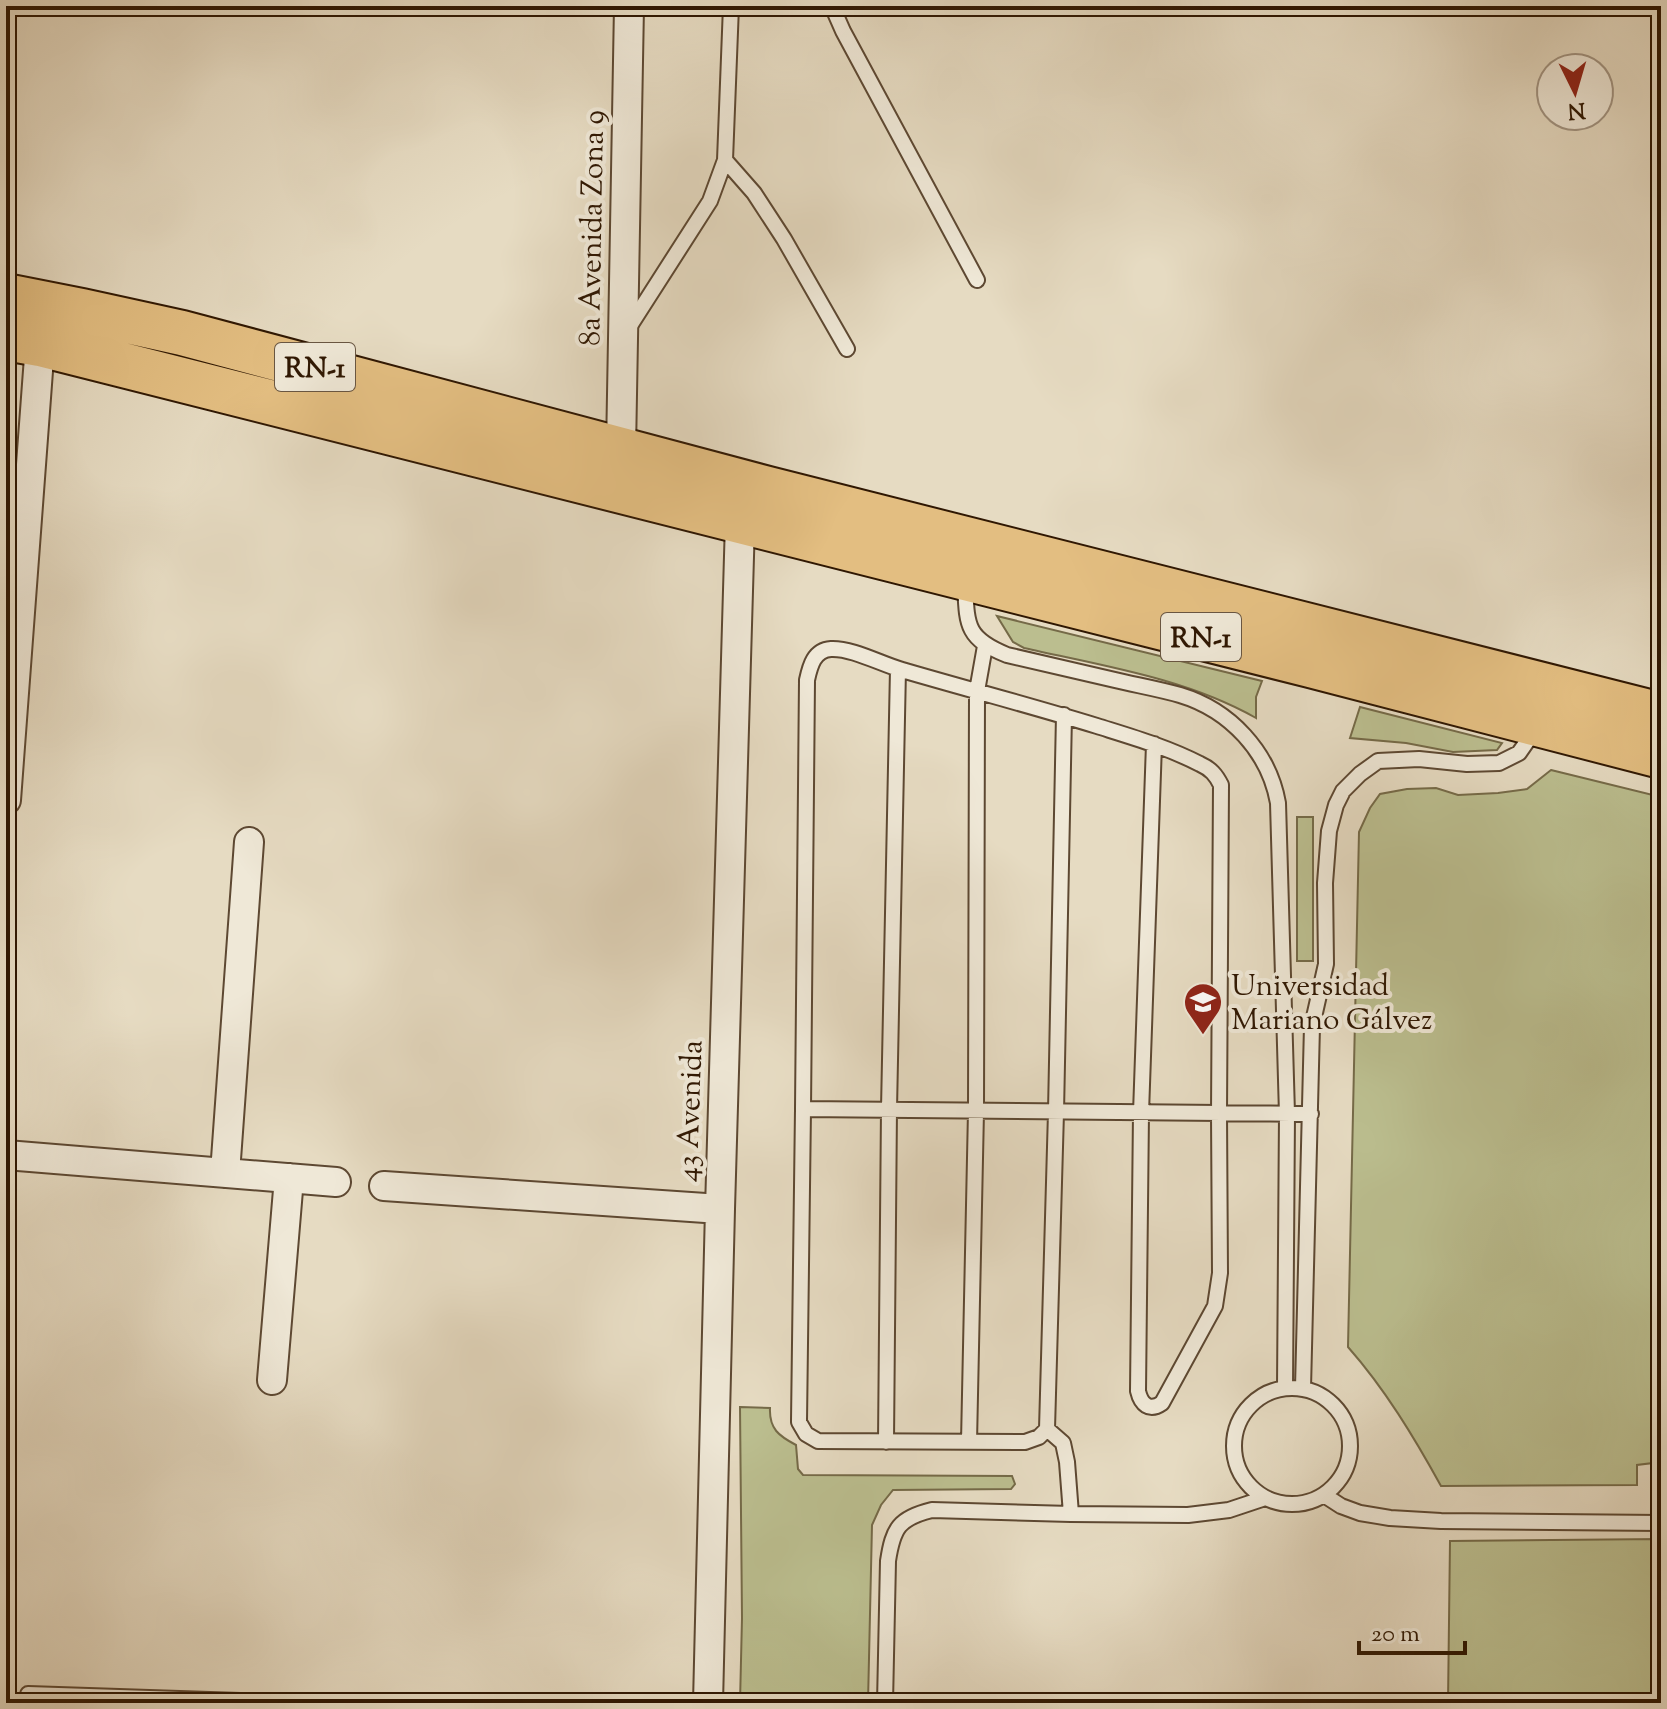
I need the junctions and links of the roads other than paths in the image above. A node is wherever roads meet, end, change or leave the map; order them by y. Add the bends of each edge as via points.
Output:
1 (629, 6) edge
2 (731, 6) edge
3 (832, 6) edge
4 (725, 160) junction
5 (977, 280) dead end
6 (6, 296) edge
7 (623, 336) junction
8 (23, 341) edge
9 (847, 349) dead end
10 (621, 450) junction
11 (740, 522) junction
12 (965, 578) junction
13 (985, 646) junction
14 (898, 669) junction
15 (977, 691) junction
16 (1064, 715) junction
17 (1661, 715) edge
18 (1539, 725) junction
19 (1154, 744) junction
20 (1661, 756) edge
21 (6, 800) edge
22 (249, 842) dead end
23 (803, 1109) junction
24 (889, 1109) junction
25 (976, 1111) junction
26 (1056, 1112) junction
27 (1141, 1113) junction
28 (1219, 1114) junction
29 (1287, 1114) junction
30 (1311, 1114) junction
31 (6, 1155) edge
32 (225, 1173) junction
33 (289, 1178) junction
34 (336, 1182) dead end
35 (384, 1186) dead end
36 (720, 1209) junction
37 (272, 1380) dead end
38 (1285, 1387) junction
39 (1303, 1388) junction
40 (1047, 1429) junction
41 (886, 1442) junction
42 (969, 1442) junction
43 (1324, 1495) junction
44 (1265, 1498) junction
45 (1071, 1514) junction
46 (1661, 1523) edge
47 (28, 1694) dead end
48 (299, 1703) edge
49 (708, 1703) edge
50 (885, 1703) edge

1 - 7 street, 8a Avenida Zona 9
2 - 4 lane
3 - 5 lane
4 - 7 lane via 710,201
4 - 9 lane via 769,216
6 - 10 highway, RN-1 via 182,333
7 - 10 street, 8a Avenida Zona 9
8 - 11 highway, RN-1
8 - 21 street
10 - 17 highway, RN-1
11 - 12 highway, RN-1
11 - 36 street, 43 Avenida
12 - 13 lane via 967,618
12 - 18 highway, RN-1
13 - 15 lane
13 - 29 lane via 1182,696 1231,722 1269,769 1278,803
14 - 15 lane
14 - 23 lane via 844,650 824,650 816,655 807,680
14 - 24 lane
15 - 16 lane
15 - 25 lane
16 - 19 lane
16 - 26 lane
18 - 20 highway, RN-1
18 - 30 lane via 1519,753 1499,763 1378,761 1343,791 1329,831 1326,964 1312,1026
19 - 27 lane
19 - 28 lane via 1214,772 1221,785
22 - 32 street
23 - 24 lane
23 - 41 lane via 799,1422 818,1441
24 - 25 lane
24 - 41 lane
25 - 26 lane
25 - 42 lane
26 - 27 lane
26 - 40 lane
27 - 28 lane
27 - 28 lane via 1138,1391 1145,1406 1152,1408 1162,1403 1215,1306 1220,1273
28 - 29 lane
29 - 30 lane
29 - 38 lane
30 - 39 lane
31 - 32 street
32 - 33 street
33 - 34 street
33 - 37 street
35 - 36 street
36 - 49 street, 43 Avenida
38 - 39 lane
38 - 44 lane via 1252,1403 1235,1435 1239,1471
39 - 43 lane via 1337,1407 1351,1444 1339,1481
40 - 42 lane via 1025,1442
40 - 45 lane via 1063,1443
41 - 42 lane
43 - 44 lane via 1295,1504
43 - 46 lane via 1360,1513 1390,1518
44 - 45 lane via 1188,1515
45 - 50 lane via 932,1510 901,1524 888,1561
47 - 48 lane

